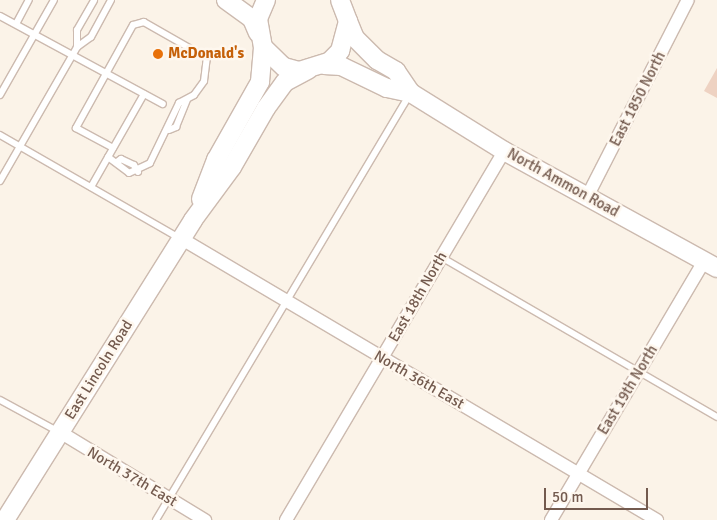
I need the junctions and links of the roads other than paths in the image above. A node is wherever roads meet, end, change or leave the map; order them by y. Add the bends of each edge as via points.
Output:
1 (28, 0) edge
2 (54, 0) edge
3 (94, 0) edge
4 (111, 0) edge
5 (226, 0) edge
6 (266, 0) edge
7 (688, 0) edge
8 (344, 7) edge
9 (0, 16) edge
10 (16, 24) junction
11 (35, 34) junction
12 (260, 40) junction
13 (77, 47) junction
14 (73, 54) junction
15 (316, 67) junction
16 (106, 73) junction
17 (411, 93) junction
18 (144, 94) junction
19 (0, 95) edge
20 (163, 104) dead end
21 (0, 135) edge
22 (20, 146) junction
23 (113, 148) junction
24 (504, 151) junction
25 (108, 157) junction
26 (0, 181) edge
27 (91, 187) junction
28 (587, 197) junction
29 (193, 220) junction
30 (182, 239) junction
31 (441, 257) junction
32 (711, 264) edge
33 (283, 302) junction
34 (382, 358) junction
35 (639, 371) junction
36 (0, 400) edge
37 (717, 417) edge
38 (60, 432) junction
39 (578, 474) junction
40 (168, 499) junction
41 (5, 520) edge
42 (156, 520) edge
43 (205, 520) edge
44 (286, 520) edge
45 (551, 520) edge
46 (657, 520) edge

1 - 10 lane
2 - 11 lane
3 - 13 lane via 76,30
4 - 13 lane via 91,37
5 - 12 main road via 252,19
6 - 12 main road, East Lincoln Road via 258,19
7 - 28 street, East 1850 North
8 - 15 main road, East Lincoln Road via 340,51
8 - 17 main road, North Ammon Road via 355,38 377,60 396,71
9 - 10 lane
10 - 11 lane
11 - 14 lane
11 - 19 lane
12 - 15 main road, North Ammon Road via 284,67
12 - 29 main road, East Lincoln Road via 260,82 216,160
13 - 14 lane
14 - 16 lane
14 - 22 lane
15 - 17 main road, North Ammon Road via 341,66 387,88
15 - 29 main road, East Lincoln Road via 285,82 232,167
16 - 18 lane
16 - 23 lane via 76,128
16 - 25 lane via 133,25 144,22 207,58 204,81 188,100 179,103 168,123 169,130 150,163 129,174
17 - 24 main road, North Ammon Road
17 - 33 lane
18 - 20 lane
18 - 23 lane
21 - 22 lane
22 - 26 lane
22 - 27 lane
23 - 25 lane
24 - 28 main road, North Ammon Road
24 - 31 street, East 18th North
25 - 27 lane
27 - 30 lane
28 - 32 main road, North Ammon Road
29 - 30 main road, East Lincoln Road
30 - 33 street, North 36th East
30 - 38 main road, East Lincoln Road
31 - 34 street, East 18th North
31 - 35 lane
32 - 35 street, East 19th North
33 - 34 street, North 36th East
33 - 40 lane
34 - 39 street, North 36th East
34 - 44 street, East 18th North
35 - 37 lane
35 - 39 street, East 19th North
36 - 38 lane
38 - 40 street, North 37th East
38 - 41 main road, East Lincoln Road
39 - 45 street, East 19th North
39 - 46 street, North 36th East
40 - 42 lane
40 - 43 street, North 37th East

